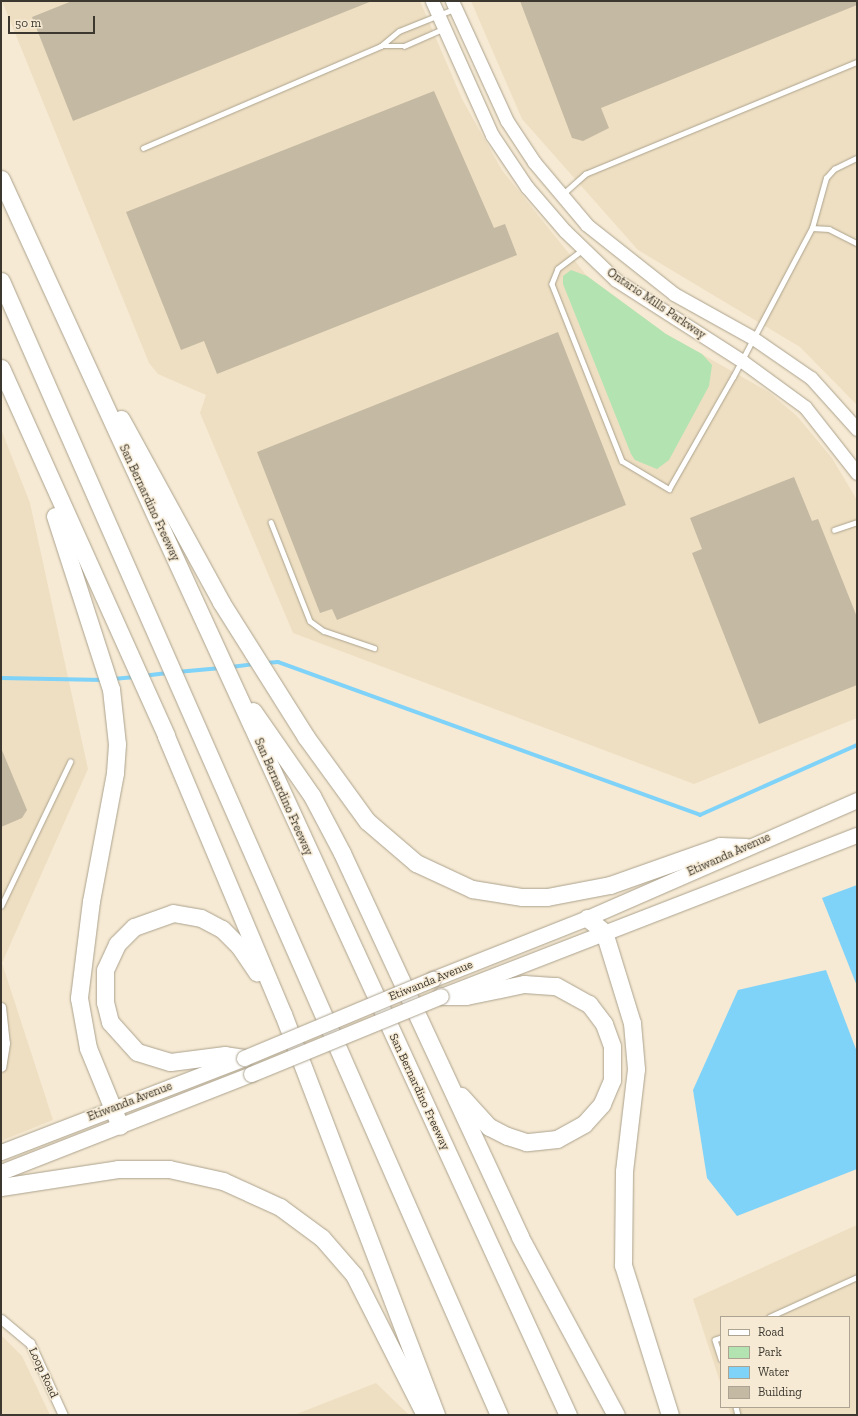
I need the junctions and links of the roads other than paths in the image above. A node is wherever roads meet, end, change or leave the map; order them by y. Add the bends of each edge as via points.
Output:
1 (432, 1) edge
2 (454, 5) edge
3 (438, 16) junction
4 (443, 30) junction
5 (381, 46) junction
6 (857, 62) edge
7 (143, 148) dead end
8 (857, 158) edge
9 (1, 179) edge
10 (561, 195) junction
11 (812, 228) junction
12 (857, 243) edge
13 (583, 250) junction
14 (1, 281) edge
15 (61, 313) junction
16 (753, 338) junction
17 (742, 361) junction
18 (1, 368) edge
19 (1, 387) edge
20 (857, 429) edge
21 (857, 473) edge
22 (271, 522) dead end
23 (857, 522) edge
24 (834, 530) dead end
25 (374, 648) dead end
26 (229, 676) junction
27 (70, 762) dead end
28 (857, 800) edge
29 (857, 835) edge
30 (746, 847) junction
31 (1, 906) edge
32 (587, 918) junction
33 (604, 932) junction
34 (441, 996) junction
35 (1, 1007) edge
36 (290, 1033) junction
37 (432, 1047) junction
38 (244, 1058) junction
39 (1, 1067) edge
40 (112, 1109) junction
41 (120, 1126) junction
42 (1, 1152) edge
43 (1, 1172) edge
44 (1, 1187) edge
45 (857, 1278) edge
46 (771, 1316) edge
47 (1, 1319) edge
48 (720, 1338) edge
49 (720, 1356) edge
50 (63, 1415) edge
51 (425, 1415) edge
52 (436, 1415) edge
53 (499, 1415) edge
54 (568, 1415) edge
55 (616, 1415) edge
56 (670, 1415) edge

1 - 3 main road, Ontario Mills Parkway
2 - 3 lane
2 - 10 main road, Ontario Mills Parkway via 503,114
3 - 4 main road, Ontario Mills Parkway
3 - 5 lane via 399,32
4 - 5 lane via 404,46
4 - 13 main road, Ontario Mills Parkway via 474,102 508,161 542,205
5 - 7 lane
6 - 10 lane via 585,174
8 - 11 lane via 834,168 826,178
9 - 15 highway, San Bernardino Freeway
10 - 16 main road, Ontario Mills Parkway via 587,225 654,280
11 - 12 lane via 830,229
11 - 16 lane
13 - 17 main road, Ontario Mills Parkway via 635,293
13 - 17 lane via 558,269 552,284 622,462 669,489
14 - 53 highway
15 - 26 highway, San Bernardino Freeway
15 - 30 highway via 78,335 251,651 306,737 367,821 416,863 458,884 522,897 567,895 610,885 720,846
16 - 17 lane
16 - 20 main road, Ontario Mills Parkway via 811,378
17 - 21 main road, Ontario Mills Parkway via 784,389 817,418
18 - 36 highway via 144,686
19 - 40 highway via 60,529 107,669 111,689 117,744 115,773 91,901 79,998 88,1048
22 - 25 lane via 310,621 324,631
23 - 24 lane
26 - 37 highway via 312,796 383,937
26 - 54 highway, San Bernardino Freeway
27 - 31 lane
28 - 30 main road, Etiwanda Avenue
29 - 33 main road, Etiwanda Avenue
30 - 32 main road, Etiwanda Avenue
32 - 33 highway
32 - 38 main road, Etiwanda Avenue, bridge
33 - 34 main road, Etiwanda Avenue
33 - 56 highway via 616,965 636,1046 633,1121 624,1171 623,1265
34 - 37 highway via 466,996 524,984 544,984 570,991 589,1004 607,1030 613,1054 612,1080 598,1110 577,1130 551,1141 526,1142 488,1127 473,1113
34 - 41 main road, Etiwanda Avenue, bridge
35 - 39 street via 5,1043
36 - 38 highway via 239,946 214,924 173,913 146,920 125,935 112,952 104,980 107,1012 122,1038 146,1057 160,1061 225,1055
36 - 52 highway
37 - 55 highway via 523,1244
38 - 40 main road, Etiwanda Avenue
40 - 41 highway
40 - 42 main road, Etiwanda Avenue
41 - 43 main road, Etiwanda Avenue
44 - 51 highway via 118,1169 163,1169 223,1181 268,1201 322,1238 339,1255 366,1296
45 - 46 lane
47 - 50 street, Loop Road via 30,1344
48 - 49 lane via 715,1340

